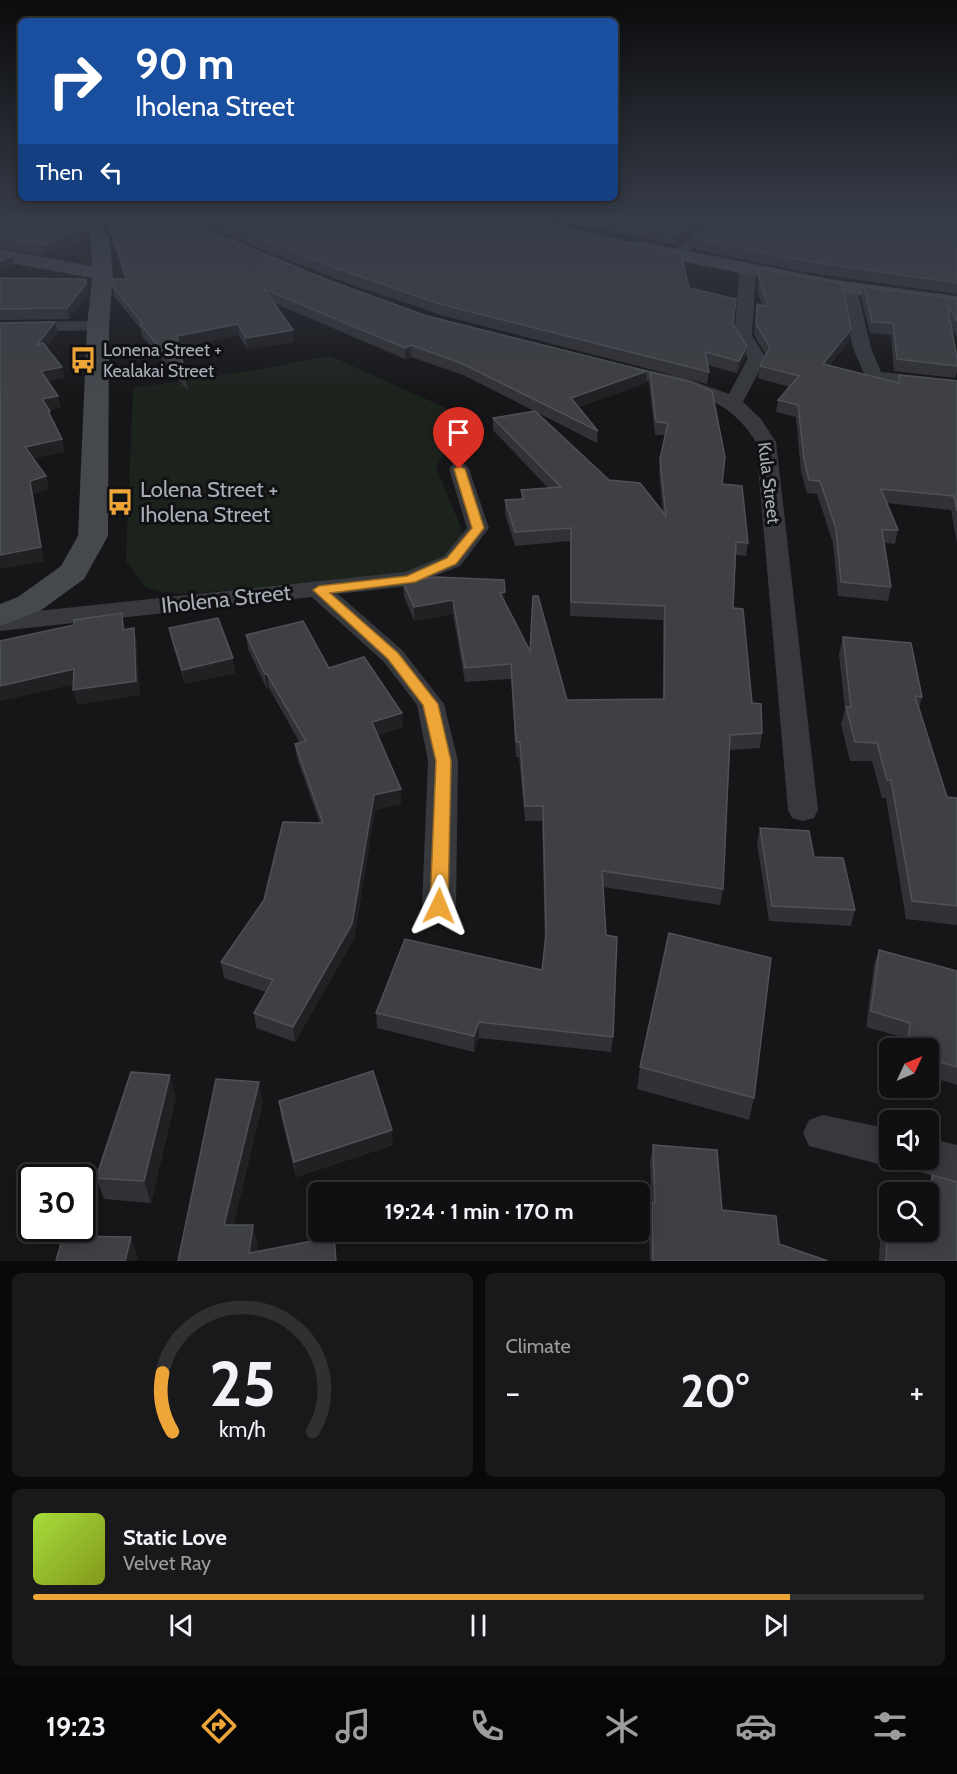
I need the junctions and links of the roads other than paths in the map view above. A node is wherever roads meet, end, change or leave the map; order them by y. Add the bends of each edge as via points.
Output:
1 (103, 278) edge
2 (747, 278) edge
3 (790, 278) edge
4 (849, 289) junction
5 (957, 302) edge
6 (98, 326) junction
7 (0, 327) edge
8 (590, 362) edge
9 (957, 386) edge
10 (733, 403) junction
11 (459, 469) dead end
12 (319, 590) junction
13 (0, 616) edge
14 (0, 623) edge
15 (803, 810) dead end
16 (439, 906) dead end
17 (824, 1133) dead end
18 (879, 1146) edge
19 (939, 1160) edge
20 (957, 1164) edge

1 - 6 street
2 - 10 street via 743,336 757,358
3 - 4 street
4 - 5 street
4 - 9 street via 862,348 874,377
6 - 7 street
6 - 13 street via 93,536 73,572 29,604
8 - 10 street, Kula Street via 686,384
10 - 15 street, Kula Street via 750,415 766,442
11 - 12 street, Iholena Street via 478,528 452,561 410,579
12 - 14 street, Iholena Street
12 - 16 street via 393,656 430,704 443,761
17 - 18 street
19 - 20 street

